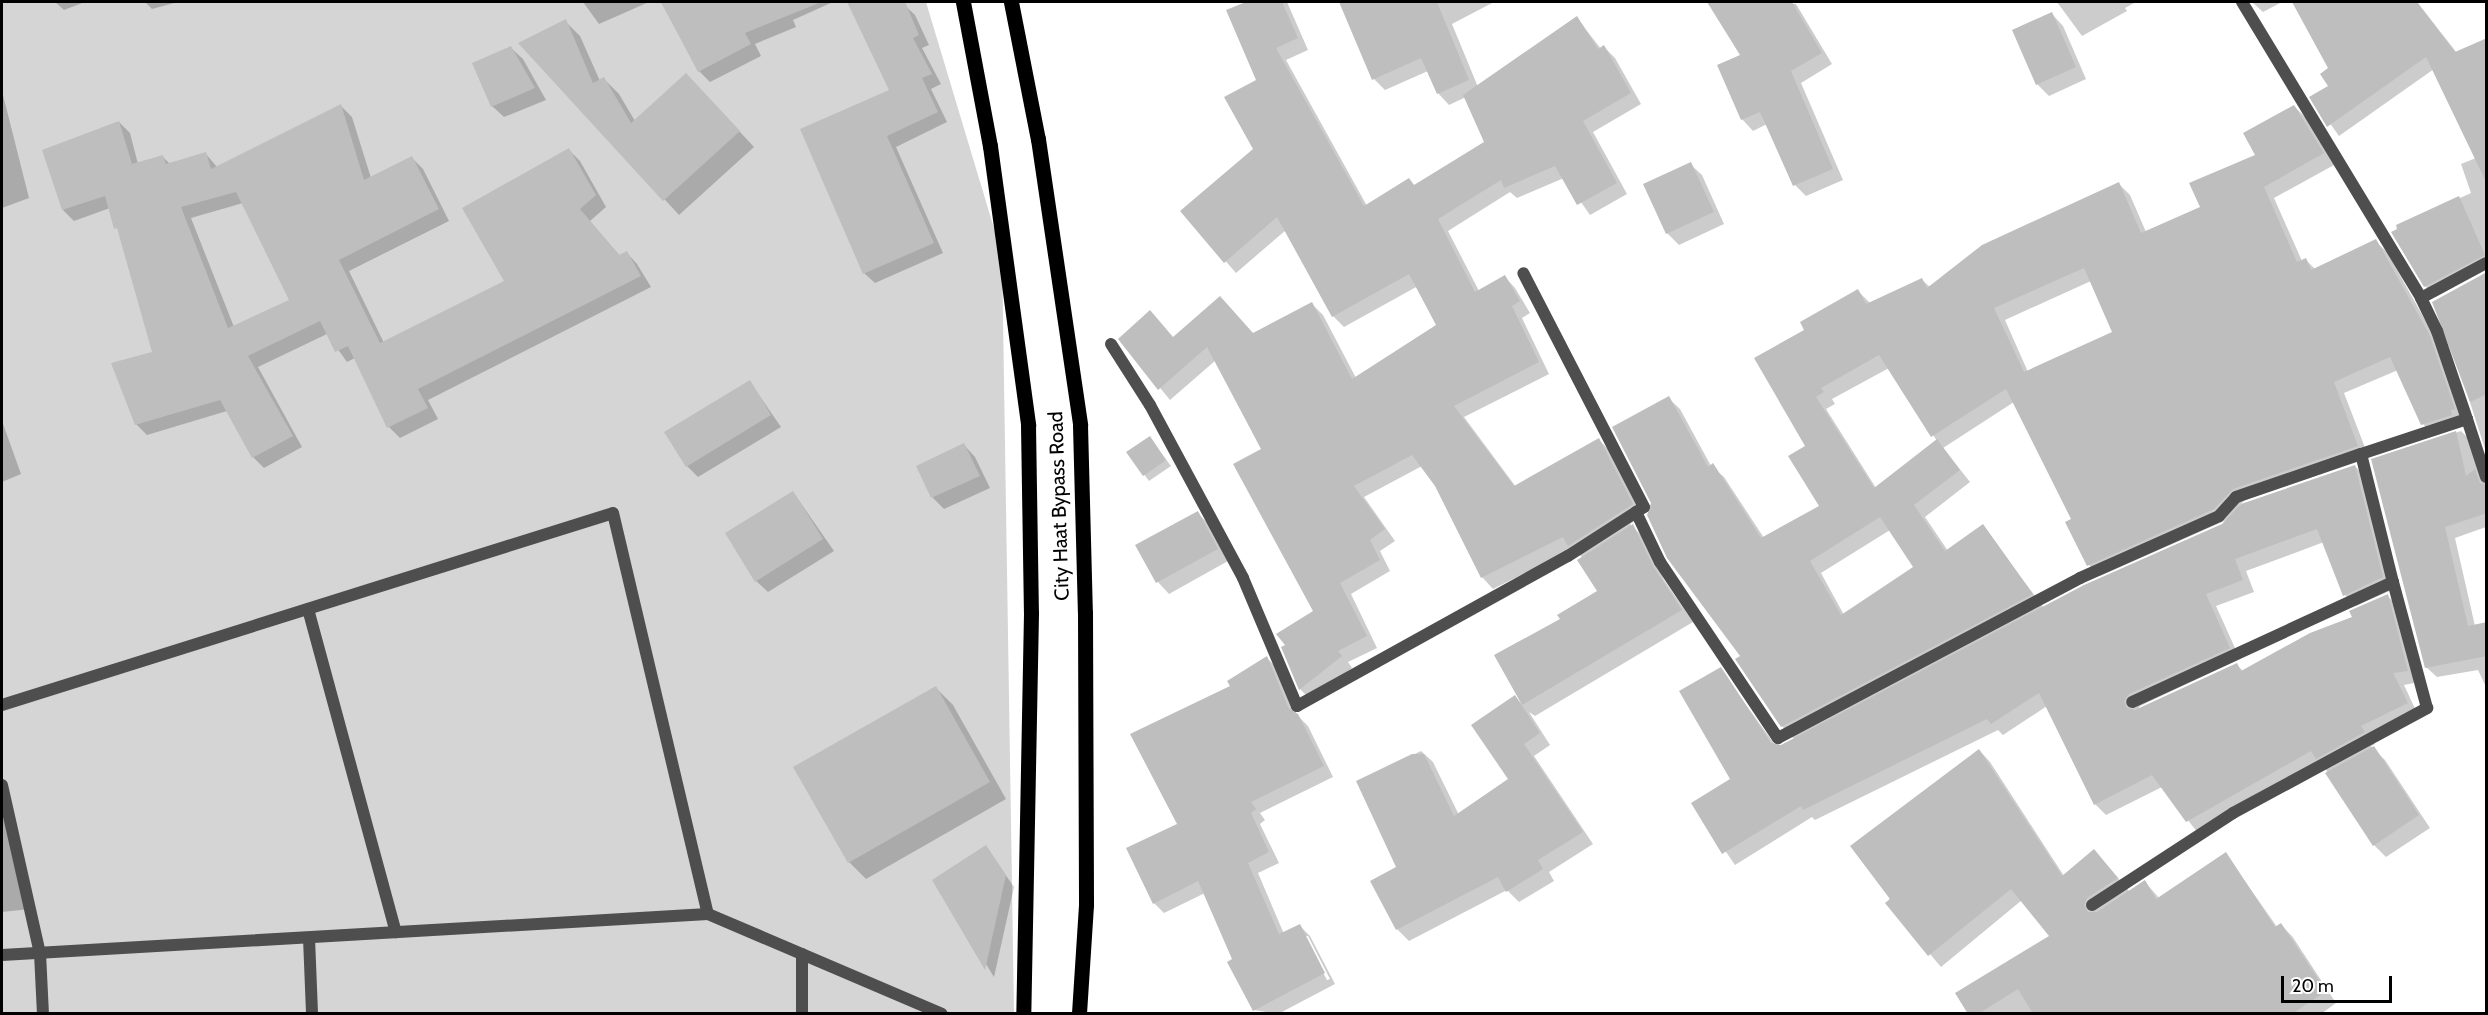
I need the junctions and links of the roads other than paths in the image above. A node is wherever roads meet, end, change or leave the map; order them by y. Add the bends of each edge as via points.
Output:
1 (963, 2) edge
2 (1011, 2) edge
3 (2242, 2) edge
4 (2487, 263) edge
5 (1523, 273) dead end
6 (2421, 298) junction
7 (1111, 344) dead end
8 (2467, 419) junction
9 (2361, 454) junction
10 (2487, 477) edge
11 (1636, 512) junction
12 (2393, 582) junction
13 (308, 609) junction
14 (2132, 702) dead end
15 (2, 705) edge
16 (2, 785) edge
17 (2092, 905) dead end
18 (708, 914) junction
19 (396, 932) junction
20 (309, 938) junction
21 (40, 953) junction
22 (802, 954) junction
23 (2, 955) edge
24 (44, 1014) edge
25 (312, 1014) edge
26 (802, 1014) edge
27 (942, 1014) edge
28 (1023, 1014) edge
29 (1079, 1014) edge

1 - 28 main road, City Haat Bypass Road via 990,146 1028,425 1031,614
2 - 29 main road, City Haat Bypass Road via 1038,139 1080,425 1086,906
3 - 6 street
4 - 6 street
5 - 11 street via 1644,507
6 - 8 street via 2437,331
7 - 11 street via 1150,405 1243,578 1297,706 1568,556
8 - 9 street
8 - 10 street
9 - 11 street via 2236,497 2219,516 2080,578 1778,738 1660,562
9 - 12 street
12 - 14 street
12 - 17 street via 2427,708 2233,813
13 - 15 street
13 - 18 street via 613,513
13 - 19 street
16 - 21 street
18 - 19 street
18 - 22 street
19 - 20 street
20 - 21 street
20 - 25 street
21 - 23 street
21 - 24 street
22 - 26 street
22 - 27 street

